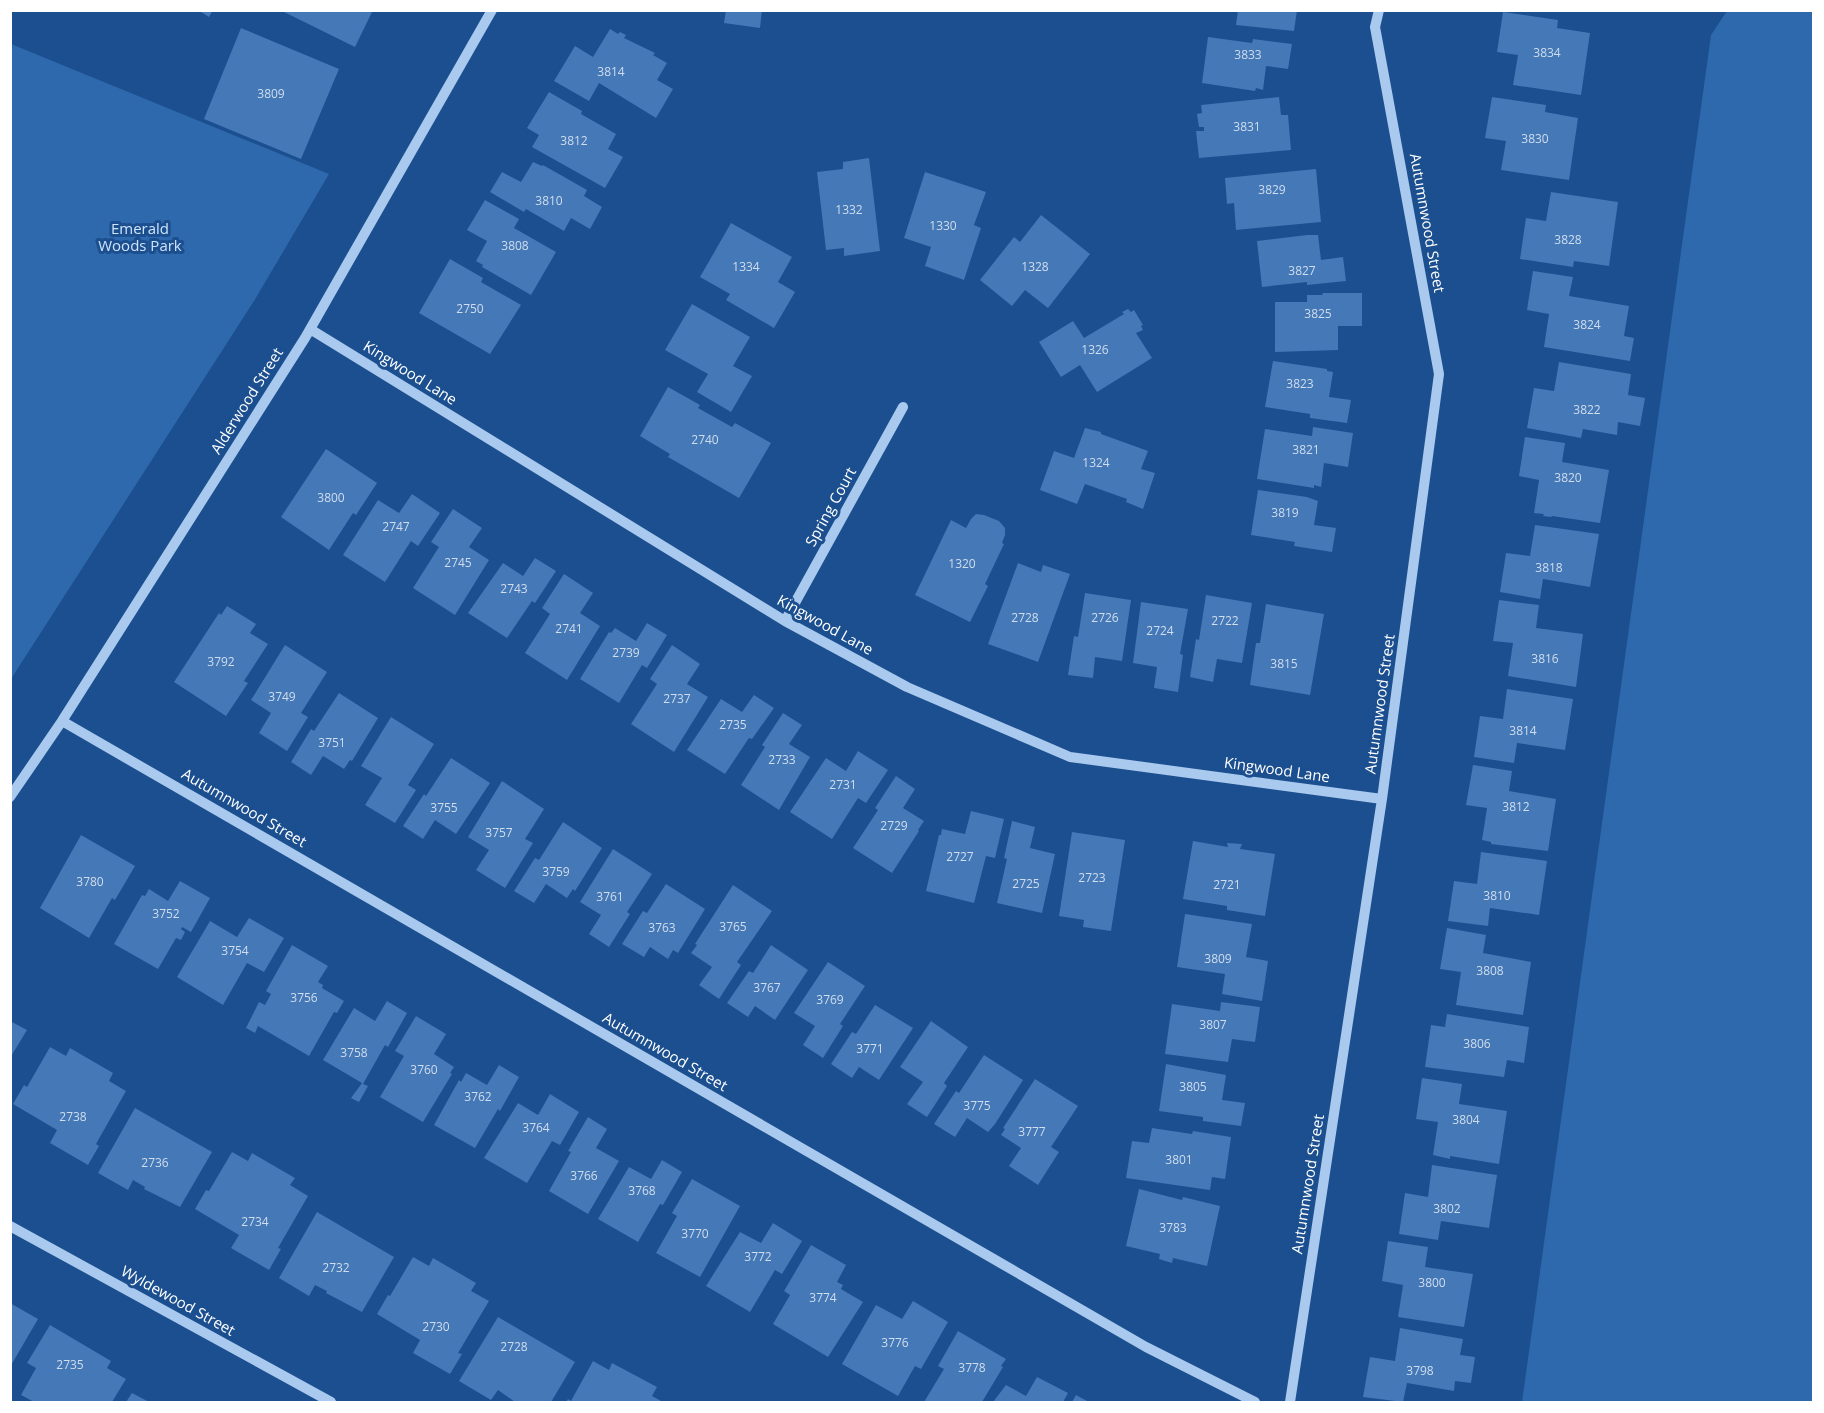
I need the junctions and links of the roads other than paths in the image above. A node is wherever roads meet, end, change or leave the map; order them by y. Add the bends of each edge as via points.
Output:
1 (492, 10) edge
2 (1379, 10) edge
3 (310, 329) junction
4 (903, 406) dead end
5 (785, 621) junction
6 (62, 721) junction
7 (10, 797) edge
8 (1382, 799) junction
9 (10, 1226) edge
10 (331, 1402) edge
11 (1255, 1402) edge
12 (1290, 1402) edge

1 - 3 street, Alderwood Street
2 - 8 street, Autumnwood Street via 1375,27 1439,374
3 - 5 street, Kingwood Lane
3 - 6 street, Alderwood Street
4 - 5 street, Spring Court
5 - 8 street, Kingwood Lane via 907,687 1070,757
6 - 7 street, Alderwood Street
6 - 11 street, Autumnwood Street via 1146,1347
8 - 12 street, Autumnwood Street
9 - 10 street, Wyldewood Street

